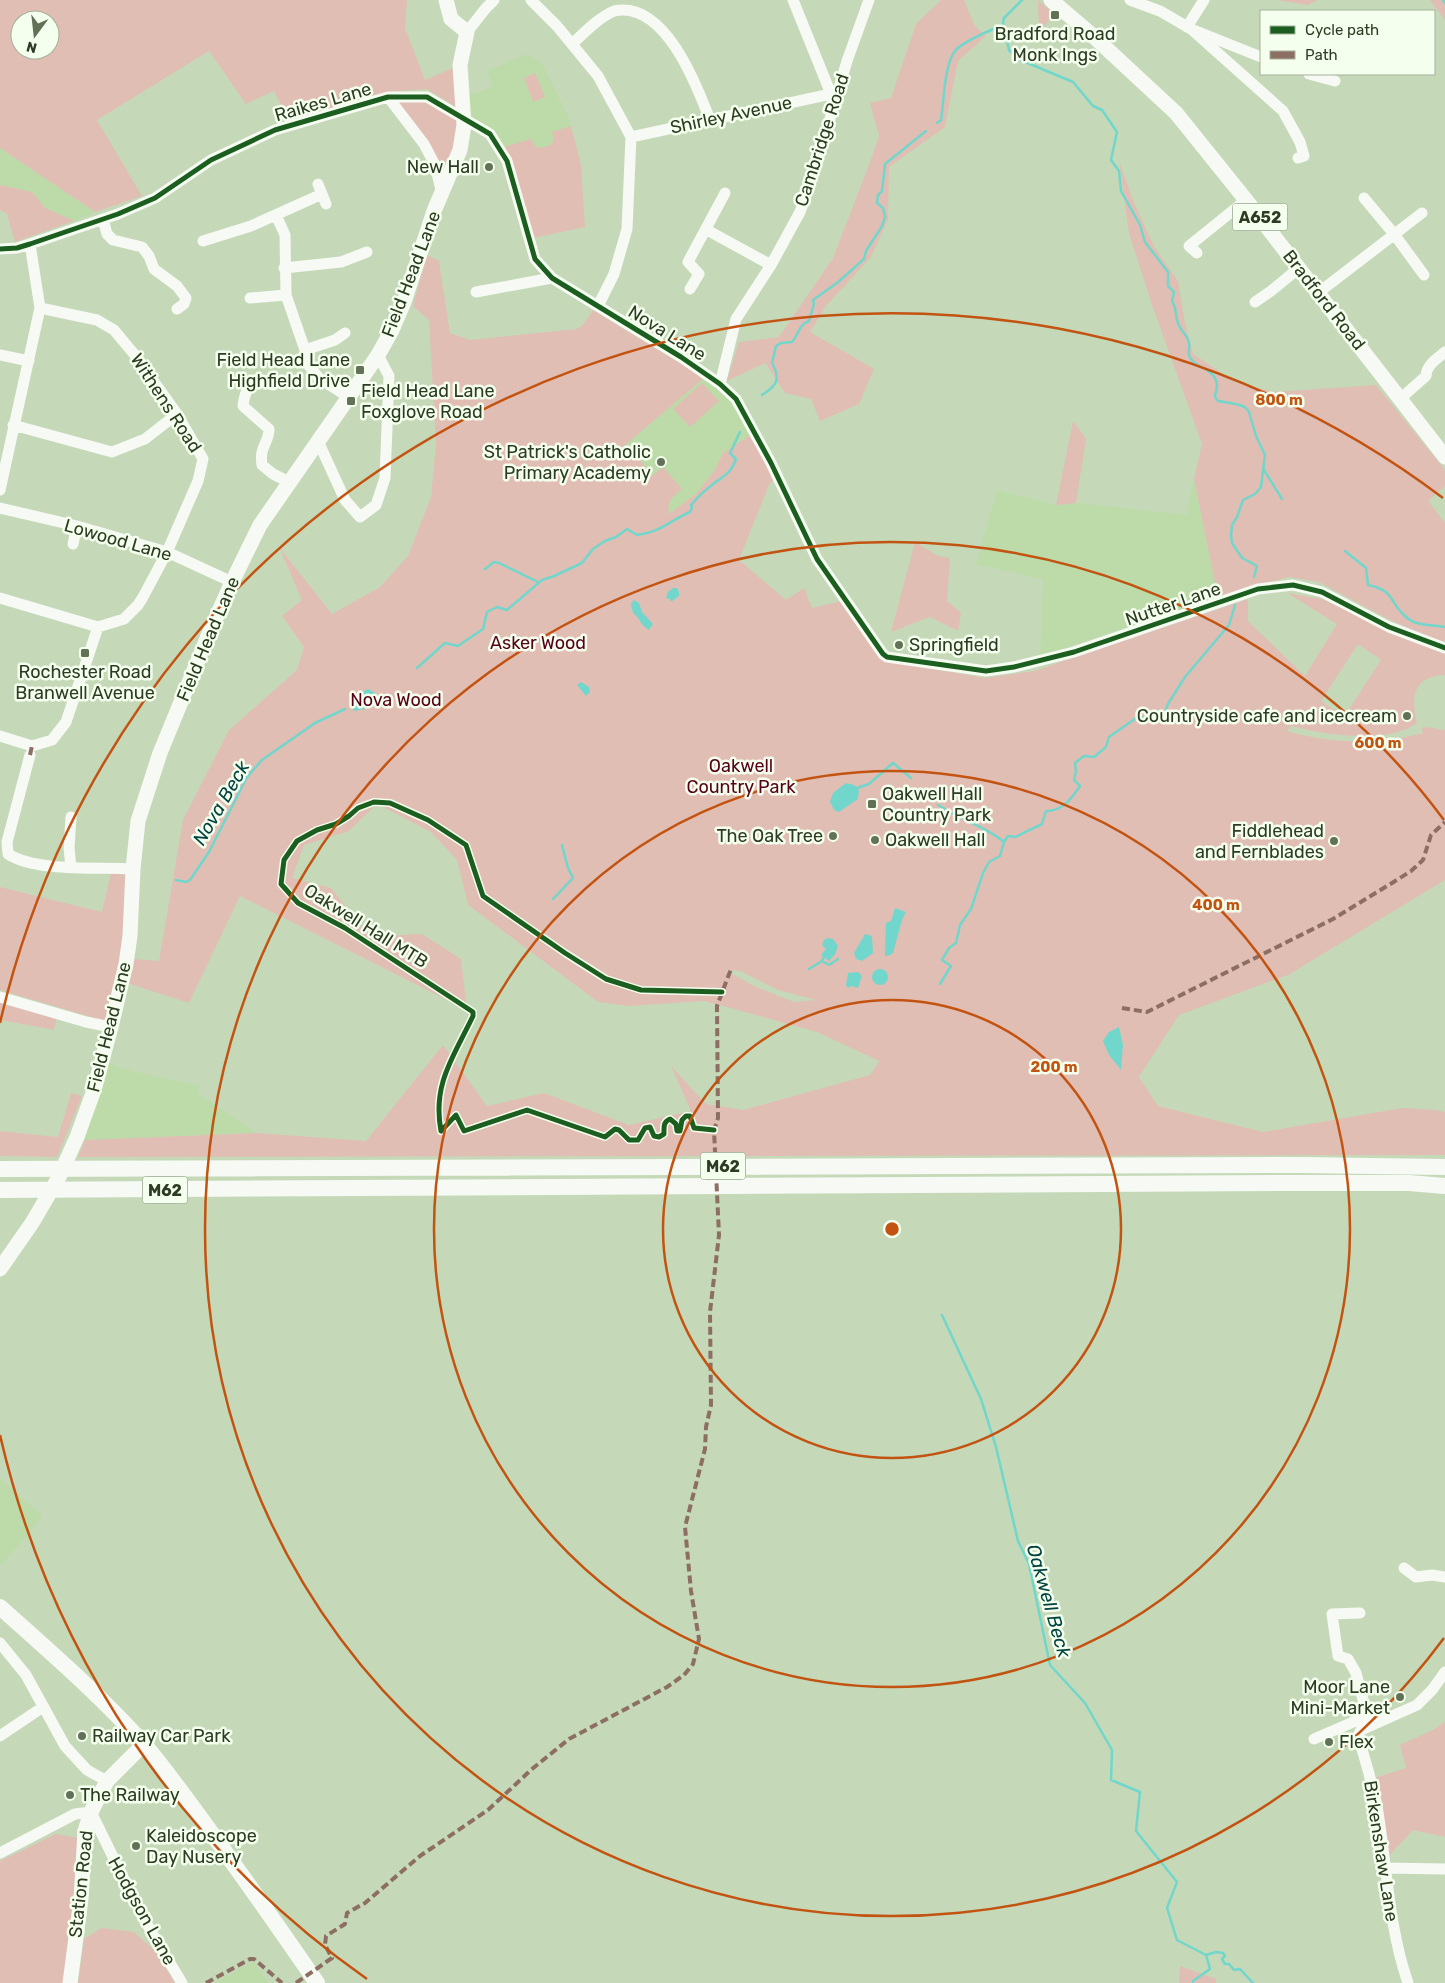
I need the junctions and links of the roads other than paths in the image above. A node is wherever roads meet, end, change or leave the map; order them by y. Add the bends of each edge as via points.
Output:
1 (446, 0) edge
2 (494, 0) edge
3 (531, 0) edge
4 (794, 0) edge
5 (869, 0) edge
6 (1051, 0) edge
7 (1130, 0) edge
8 (1204, 0) edge
9 (1189, 28) junction
10 (467, 32) junction
11 (572, 44) junction
12 (1260, 57) edge
13 (1313, 75) edge
14 (1336, 81) dead end
15 (833, 97) junction
16 (388, 98) junction
17 (464, 118) junction
18 (710, 120) junction
19 (632, 137) junction
20 (1304, 156) dead end
21 (725, 193) dead end
22 (322, 194) dead end
23 (442, 194) junction
24 (1364, 198) dead end
25 (1246, 200) junction
26 (1422, 213) dead end
27 (276, 215) junction
28 (103, 219) junction
29 (707, 230) junction
30 (1394, 234) junction
31 (203, 241) dead end
32 (30, 244) junction
33 (0, 249) edge
34 (367, 252) dead end
35 (1197, 253) dead end
36 (771, 265) junction
37 (284, 268) junction
38 (1299, 268) junction
39 (1424, 275) dead end
40 (552, 278) junction
41 (690, 289) dead end
42 (476, 292) dead end
43 (1318, 293) junction
44 (286, 295) junction
45 (265, 297) junction
46 (250, 298) dead end
47 (1255, 302) dead end
48 (598, 306) junction
49 (40, 308) junction
50 (266, 309) dead end
51 (177, 310) dead end
52 (345, 333) dead end
53 (305, 350) junction
54 (1445, 352) edge
55 (0, 355) edge
56 (378, 355) junction
57 (29, 361) junction
58 (720, 384) junction
59 (273, 385) dead end
60 (348, 397) junction
61 (1400, 399) junction
62 (177, 414) junction
63 (13, 425) junction
64 (318, 441) junction
65 (1445, 456) edge
66 (1, 476) edge
67 (291, 483) junction
68 (0, 490) edge
69 (0, 508) edge
70 (77, 526) junction
71 (73, 544) dead end
72 (167, 552) junction
73 (232, 582) junction
74 (0, 598) edge
75 (98, 627) junction
76 (1445, 648) edge
77 (901, 659) joint
78 (0, 736) edge
79 (30, 754) dead end
80 (71, 817) dead end
81 (71, 867) junction
82 (133, 869) junction
83 (0, 997) edge
84 (111, 1028) junction
85 (1445, 1167) edge
86 (0, 1169) edge
87 (1445, 1186) edge
88 (0, 1190) edge
89 (0, 1269) edge
90 (1404, 1568) dead end
91 (1445, 1576) edge
92 (0, 1607) edge
93 (1360, 1613) dead end
94 (1, 1647) edge
95 (1445, 1672) edge
96 (43, 1708) junction
97 (1369, 1721) junction
98 (0, 1736) edge
99 (1314, 1739) dead end
100 (144, 1744) junction
101 (107, 1781) junction
102 (91, 1812) junction
103 (0, 1853) edge
104 (1384, 1868) junction
105 (1445, 1869) edge
106 (70, 1983) edge
107 (182, 1983) edge
108 (317, 1983) edge
109 (1408, 1983) edge

1 - 10 main road via 451,19
2 - 10 street
3 - 11 street
4 - 15 street
5 - 15 street, Cambridge Road
6 - 25 main road, Bradford Road / A652 via 1176,113
7 - 9 street via 1160,11
8 - 9 street
9 - 12 street
9 - 20 street via 1283,111
10 - 17 main road, Field Head Lane via 460,66
11 - 18 street via 615,11 633,8 645,13 670,36 687,62
11 - 19 street via 598,76
13 - 14 street
15 - 18 street, Shirley Avenue
15 - 36 street, Cambridge Road via 803,204
16 - 17 street, Raikes Lane via 427,97
16 - 23 street via 424,144 435,165
16 - 28 street, Raikes Lane via 275,130 211,160 155,198
17 - 23 main road, Field Head Lane via 460,150
17 - 40 street, Nova Lane via 490,134 507,161 535,259
18 - 19 street, Shirley Avenue
19 - 48 street via 627,229 614,274
21 - 29 street
22 - 27 street
23 - 56 main road, Field Head Lane via 404,302
24 - 30 street
25 - 35 street via 1189,246
25 - 38 main road, Bradford Road / A652
26 - 30 street
27 - 31 street via 219,241
27 - 37 street via 285,235
28 - 32 street, Raikes Lane
28 - 51 street via 112,240 142,247 154,269 191,297
29 - 36 street
29 - 41 street via 688,262 698,274
30 - 39 street
30 - 43 street
32 - 33 street, Raikes Lane
32 - 49 street
34 - 37 street via 341,262
36 - 58 street, Cambridge Road via 736,320
37 - 44 street
38 - 43 main road, Bradford Road / A652
38 - 47 street
40 - 42 street
40 - 48 street, Nova Lane
43 - 61 main road, Bradford Road / A652
44 - 45 street
44 - 53 street
45 - 46 street
45 - 50 street
48 - 58 street, Nova Lane
49 - 57 street
49 - 62 street, Withens Road via 97,320 114,330
52 - 53 street via 335,340
53 - 60 street via 306,362 319,378
54 - 61 street via 1430,365 1426,376
55 - 57 street
56 - 60 main road, Field Head Lane
56 - 64 street via 389,376 385,478 376,505 360,517 344,500
57 - 63 street
58 - 77 street, Nova Lane via 736,399 817,558 883,654
59 - 67 street via 258,376 244,396 243,406 269,429 262,448 262,465
60 - 64 main road, Field Head Lane
61 - 65 main road, Bradford Road / A652
62 - 63 street via 146,439 112,452
62 - 72 street, Withens Road via 203,459 198,481
63 - 66 street
64 - 67 main road, Field Head Lane
66 - 68 street
67 - 73 main road, Field Head Lane via 260,525
69 - 70 street, Lowood Lane
70 - 71 street
70 - 72 street, Lowood Lane
72 - 73 street, Lowood Lane
72 - 75 street via 138,605 124,619
73 - 82 main road, Field Head Lane via 146,792 138,821
74 - 75 street
75 - 78 street via 66,722 52,740 32,746
76 - 77 street, Nutter Lane via 1389,627 1322,592 1292,585 1258,589 1074,652 1014,667 986,671
79 - 81 street via 7,842 8,854 30,863
80 - 81 street
81 - 82 street
82 - 84 main road, Field Head Lane via 130,936
83 - 84 street
84 - 89 main road, Field Head Lane via 94,1090 60,1177
85 - 86 highway, M62
87 - 88 highway, M62 via 1274,1183
90 - 91 street via 1416,1577
92 - 100 highway
93 - 97 street via 1332,1614 1338,1656 1348,1659 1356,1673
94 - 96 street via 26,1675
95 - 97 street via 1417,1706
96 - 98 street
96 - 101 street via 66,1746 87,1770
97 - 99 street
97 - 104 street, Birkenshaw Lane via 1358,1736 1377,1807
100 - 101 main road, Station Road
100 - 108 highway via 245,1879
101 - 102 main road, Station Road
102 - 103 street via 75,1814
102 - 106 main road, Station Road via 85,1831 81,1900
102 - 107 street, Hodgson Lane via 138,1909
104 - 105 street
104 - 109 street, Birkenshaw Lane via 1394,1934

